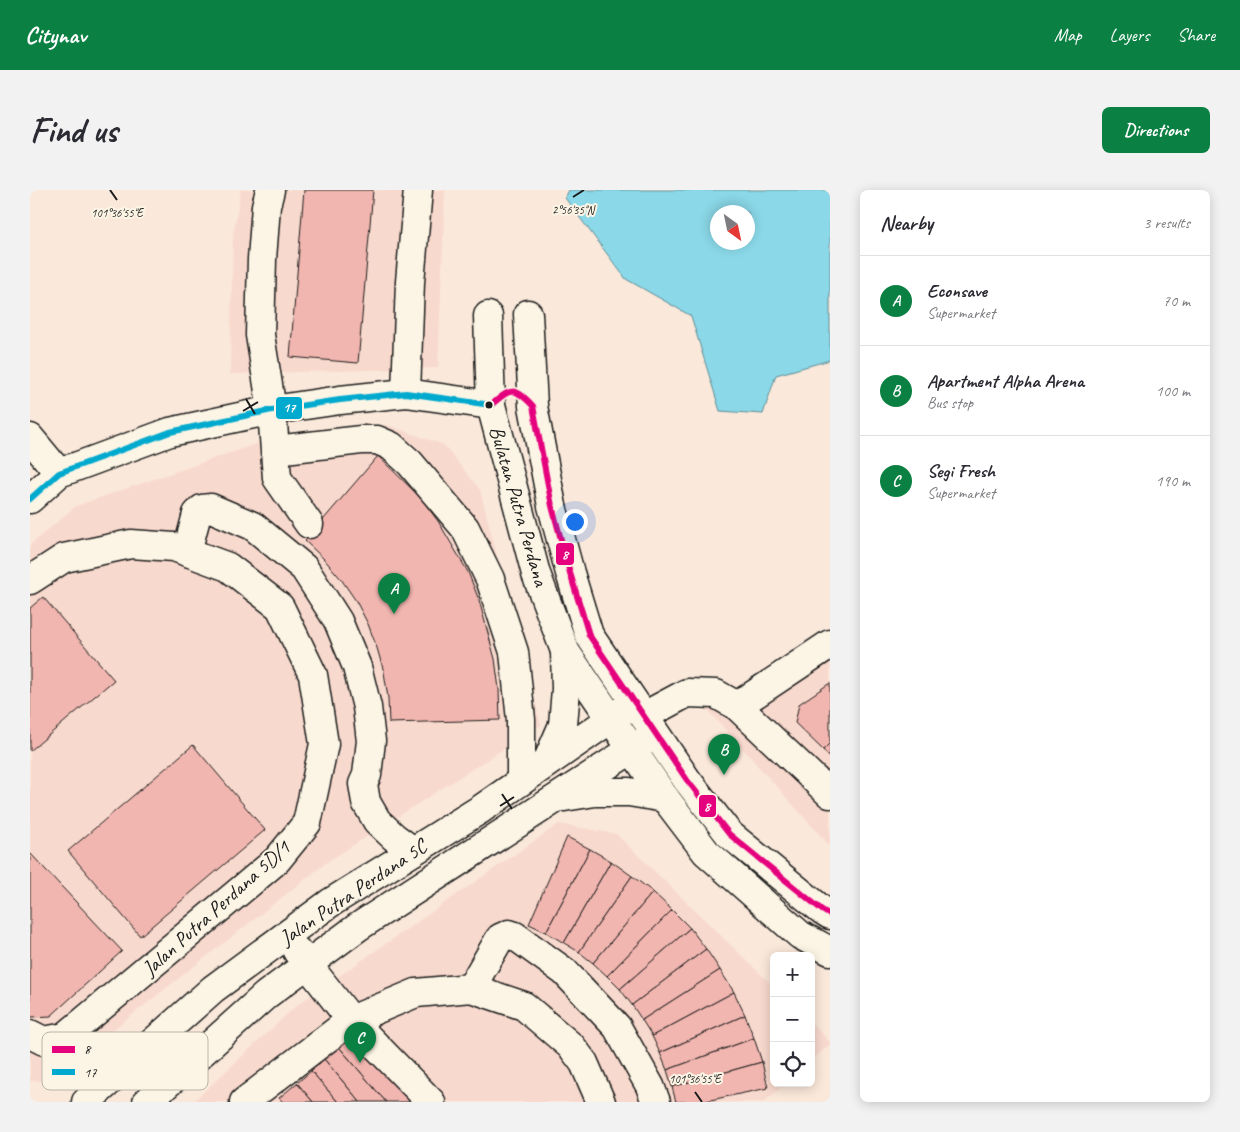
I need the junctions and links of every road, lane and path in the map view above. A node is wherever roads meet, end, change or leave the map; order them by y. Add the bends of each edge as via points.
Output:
1 (270, 190) edge
2 (418, 190) edge
3 (528, 314) dead end
4 (488, 316) dead end
5 (406, 393) junction
6 (490, 405) junction
7 (533, 406) junction
8 (272, 410) junction
9 (30, 438) edge
10 (276, 450) junction
11 (59, 473) junction
12 (30, 499) edge
13 (309, 524) dead end
14 (187, 552) junction
15 (30, 580) edge
16 (830, 644) edge
17 (565, 651) junction
18 (737, 706) junction
19 (611, 718) junction
20 (645, 718) junction
21 (631, 749) junction
22 (546, 764) junction
23 (521, 781) junction
24 (830, 794) edge
25 (556, 798) junction
26 (664, 798) junction
27 (413, 851) junction
28 (830, 915) edge
29 (286, 936) junction
30 (830, 951) edge
31 (308, 964) junction
32 (471, 988) junction
33 (351, 1020) junction
34 (72, 1032) edge
35 (165, 1032) edge
36 (30, 1034) edge
37 (42, 1040) edge
38 (208, 1047) edge
39 (99, 1090) edge
40 (159, 1090) edge
41 (86, 1102) edge
42 (146, 1102) edge
43 (244, 1102) edge
44 (431, 1102) edge
45 (601, 1102) edge
46 (656, 1102) edge

1 - 8 street via 262,260 260,335
2 - 5 street via 410,282
3 - 7 street
4 - 6 street
5 - 6 street
5 - 8 street
6 - 7 street, Bulatan Putra Perdana via 513,390
6 - 17 street, Bulatan Putra Perdana via 536,574
7 - 20 street, Bulatan Putra Perdana via 552,506 590,635
8 - 10 street
8 - 11 street via 170,432
9 - 11 street
10 - 13 street via 277,478
10 - 23 street via 377,440 391,446 410,463 465,528 490,579 514,652 521,720
11 - 12 street
14 - 15 street, Jalan Putra Perdana 5D/1 via 174,547 130,544 64,558
14 - 27 street via 197,514 202,509 211,508 253,526 304,568 338,621 357,666 371,741 363,784 366,802 377,821
14 - 34 street, Jalan Putra Perdana 5D/1 via 228,567 280,607 313,675 324,744 307,823 277,860
16 - 18 street
17 - 19 street, Bulatan Putra Perdana
17 - 22 street via 563,725
18 - 20 street via 716,694 687,693
18 - 24 street
19 - 20 street, Jalan Putra Perdana 5C
19 - 21 street, Bulatan Putra Perdana
19 - 22 street, Jalan Putra Perdana 5C
20 - 21 street, Jalan Putra Perdana 5C
20 - 28 street, Bulatan Putra Perdana via 729,834
21 - 25 street, Jalan Putra Perdana 5C
21 - 26 street, Bulatan Putra Perdana
22 - 23 street, Jalan Putra Perdana 5C
23 - 27 street, Jalan Putra Perdana 5C
25 - 26 street via 595,792 629,792
25 - 31 street, Jalan Putra Perdana 5C via 358,927
26 - 30 street, Bulatan Putra Perdana via 706,852 800,935
27 - 29 street, Jalan Putra Perdana 5C via 330,903
29 - 31 street
29 - 35 street, Jalan Putra Perdana 5C via 213,989
31 - 33 street
31 - 38 street, Jalan Putra Perdana 5C via 266,995
32 - 33 street via 416,993
32 - 45 street via 524,1006 572,1047 584,1063
32 - 46 street via 500,938 509,934 515,936 564,972 617,1027
33 - 43 street
33 - 44 street
36 - 37 street, Jalan Putra Perdana 5D/1
39 - 41 street, Jalan Putra Perdana 5C
40 - 42 street, Jalan Putra Perdana 5C

